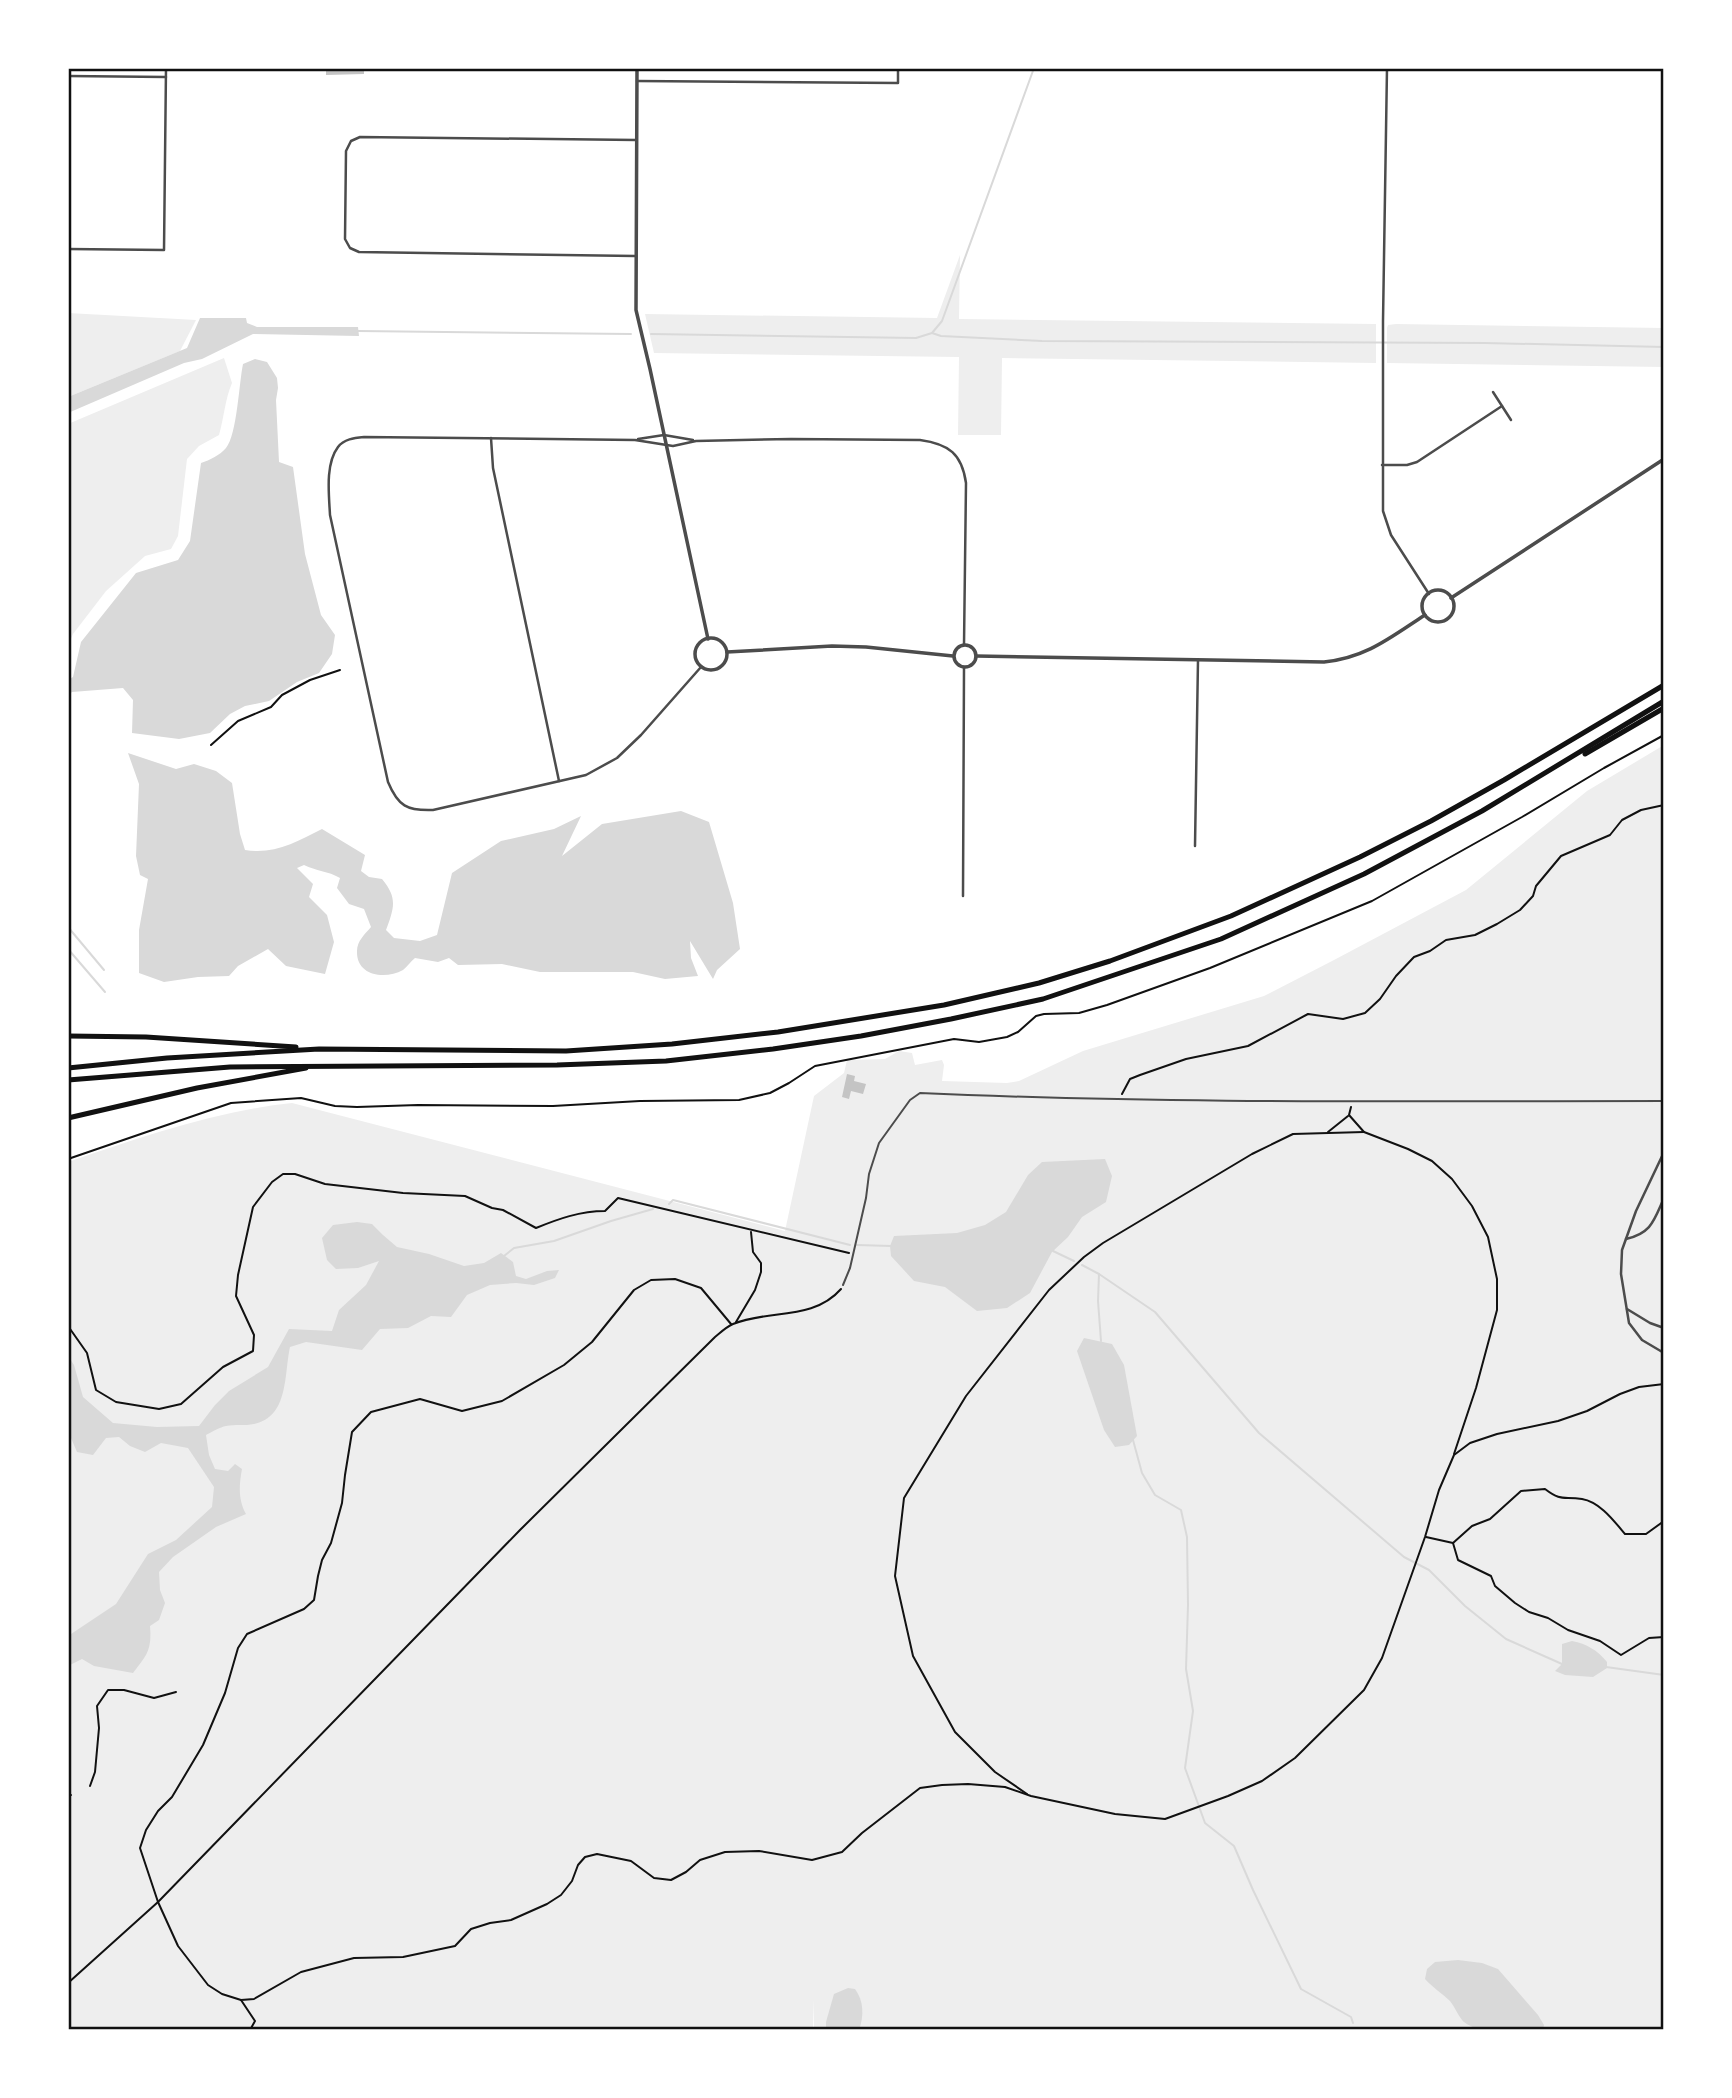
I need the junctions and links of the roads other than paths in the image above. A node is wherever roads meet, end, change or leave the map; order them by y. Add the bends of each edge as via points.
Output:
1 (166, 68) edge
2 (637, 68) edge
3 (898, 68) edge
4 (1387, 68) edge
5 (68, 76) edge
6 (166, 78) junction
7 (637, 80) junction
8 (636, 140) junction
9 (68, 249) edge
10 (635, 256) junction
11 (1493, 392) dead end
12 (1502, 406) junction
13 (1511, 420) dead end
14 (664, 435) junction
15 (491, 438) junction
16 (635, 440) junction
17 (696, 441) junction
18 (667, 445) junction
19 (1664, 459) edge
20 (1382, 465) junction
21 (1429, 594) junction
22 (1451, 598) junction
23 (1425, 615) junction
24 (708, 639) junction
25 (964, 645) junction
26 (727, 652) junction
27 (953, 656) junction
28 (976, 656) junction
29 (1198, 660) junction
30 (701, 667) junction
31 (964, 668) junction
32 (1664, 684) edge
33 (1664, 701) edge
34 (1664, 708) edge
35 (559, 782) junction
36 (1438, 836) junction
37 (1195, 846) dead end
38 (962, 896) dead end
39 (68, 1036) edge
40 (319, 1049) junction
41 (319, 1066) junction
42 (68, 1068) edge
43 (68, 1080) edge
44 (1664, 1101) edge
45 (68, 1118) edge
46 (1664, 1152) edge
47 (1664, 1198) edge
48 (1626, 1239) junction
49 (843, 1284) road end
50 (1627, 1309) junction
51 (1664, 1328) edge
52 (1664, 1353) edge

1 - 6 street
2 - 7 street
3 - 7 street via 898,83
4 - 20 street
5 - 6 street
6 - 9 street via 164,250
7 - 8 street
8 - 10 street
8 - 10 street via 360,137 351,141 346,151 345,239 359,252
10 - 14 street via 637,319
11 - 12 street
12 - 13 street
12 - 20 street via 1417,462
14 - 16 street
14 - 17 street
14 - 18 street
15 - 16 street
15 - 35 street via 493,468
15 - 35 street via 349,438 338,446 332,459 330,514 394,796 416,811 433,810
16 - 18 street
17 - 18 street
17 - 25 street via 920,440 944,446 959,460 966,484
18 - 24 street
19 - 22 street
20 - 21 street via 1383,512 1391,535
21 - 22 street via 1443,591
21 - 23 street via 1422,606
22 - 23 street via 1453,612 1447,620 1433,621
23 - 29 street via 1377,647 1342,660
24 - 26 street via 720,641
24 - 30 street via 696,649
25 - 27 street
25 - 28 street
26 - 27 street via 866,646
26 - 30 street via 720,668
27 - 31 street
28 - 29 street
28 - 31 street via 973,664
29 - 37 street
30 - 35 street via 617,758 586,775
31 - 38 street
32 - 40 highway via 1431,821 1360,857 1243,911 1039,983 944,1005 672,1044 566,1051
33 - 36 highway
34 - 36 highway
36 - 41 highway via 1222,939 1044,999 999,1009 861,1036 666,1061
39 - 40 highway
40 - 42 highway
41 - 43 highway via 229,1067
41 - 45 highway
44 - 49 lane via 1243,1101 920,1093 879,1143
46 - 48 street
47 - 48 street via 1650,1227 1640,1236
48 - 50 street via 1621,1274
50 - 51 street
50 - 52 street via 1629,1322 1642,1340

